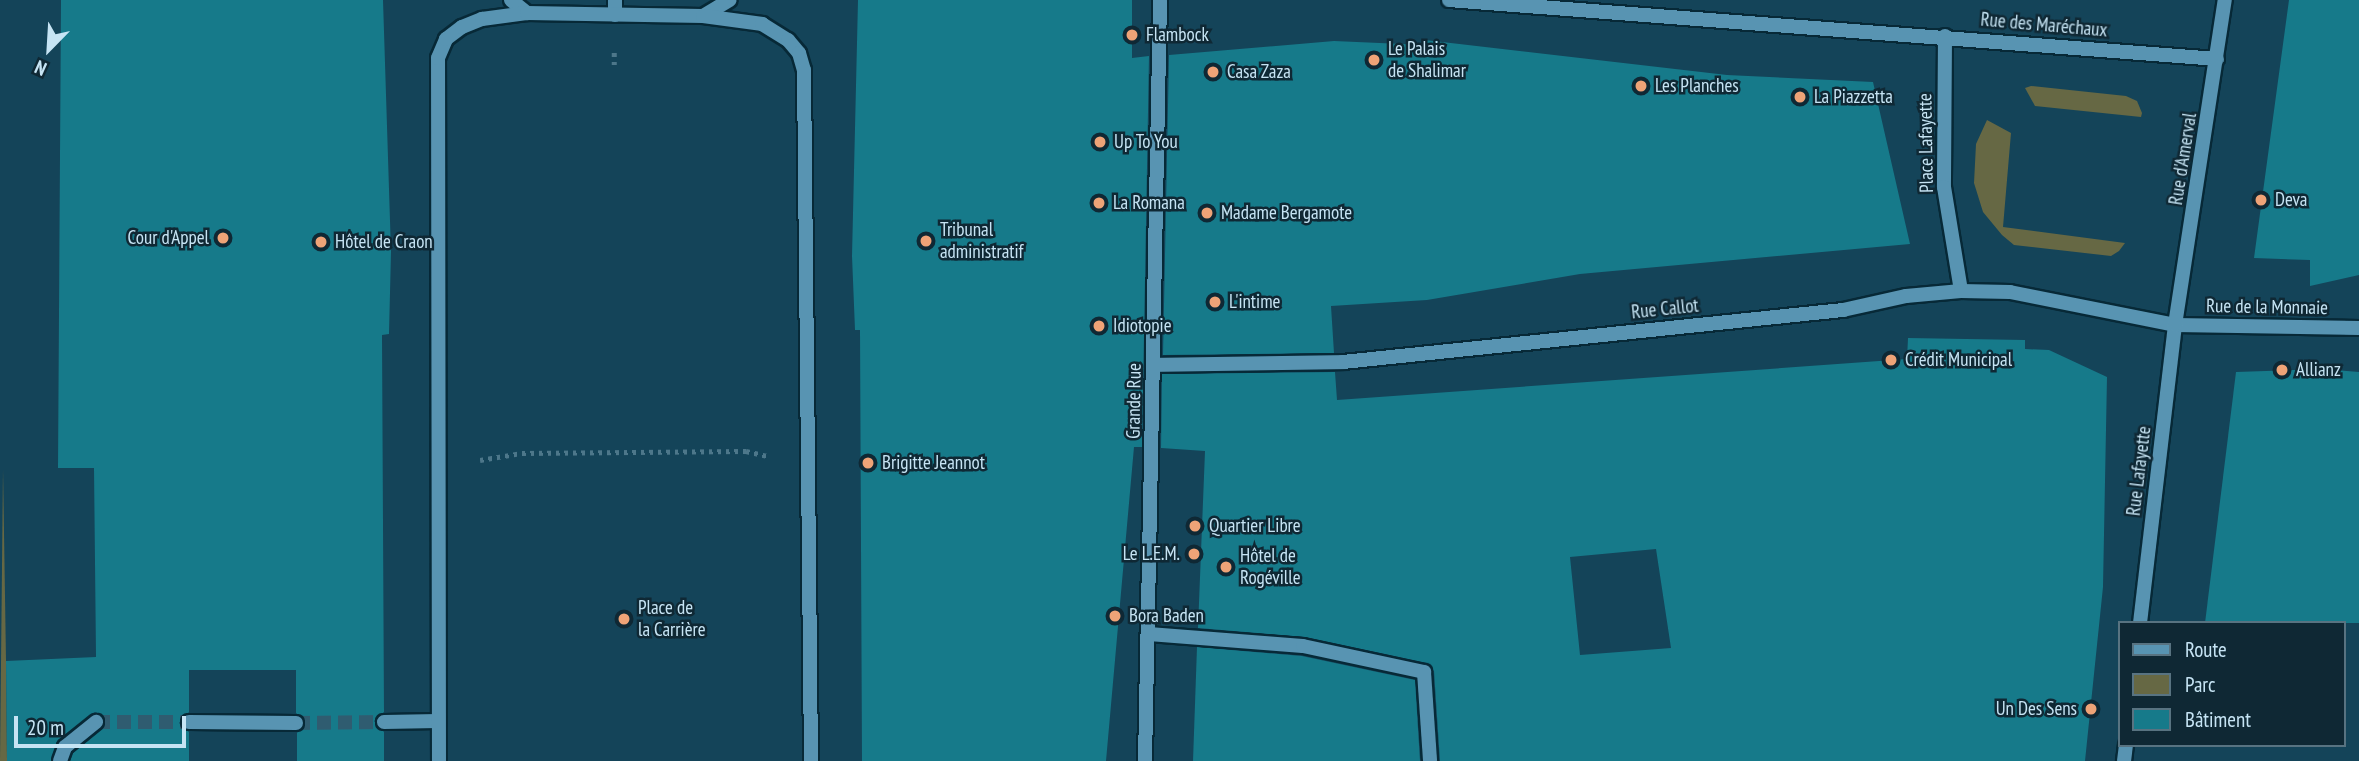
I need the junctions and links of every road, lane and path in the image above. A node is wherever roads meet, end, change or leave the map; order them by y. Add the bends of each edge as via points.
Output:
1 (511, 0) edge
2 (730, 0) edge
3 (1160, 0) edge
4 (1449, 0) edge
5 (2225, 0) edge
6 (615, 7) edge
7 (527, 13) junction
8 (703, 16) junction
9 (1945, 36) junction
10 (2217, 59) junction
11 (1962, 291) junction
12 (2175, 325) junction
13 (2359, 328) edge
14 (1154, 365) junction
15 (767, 456) dead end
16 (480, 460) dead end
17 (2140, 621) edge
18 (1149, 634) junction
19 (438, 721) junction
20 (96, 722) tunnel mouth
21 (189, 722) tunnel mouth
22 (384, 722) tunnel mouth
23 (296, 723) tunnel mouth
24 (60, 761) edge
25 (439, 761) edge
26 (811, 761) edge
27 (1146, 761) edge
28 (1430, 761) edge

1 - 7 street
2 - 8 street
3 - 14 street, Grande Rue
4 - 9 street, Rue des Maréchaux
5 - 10 street, Rue d'Amerval
6 - 7 street
6 - 8 street
7 - 19 street via 462,27 446,39 438,58
8 - 26 street via 762,24 788,40 804,70
9 - 10 street, Rue des Maréchaux
9 - 11 street, Place Lafayette via 1944,187
10 - 12 street, Rue d'Amerval
11 - 12 street, Rue Callot via 2010,292
11 - 14 street, Rue Callot via 1906,296 1843,310 1343,362
12 - 13 street, Rue de la Monnaie
12 - 17 street, Rue Lafayette
14 - 18 street, Grande Rue
15 - 16 path via 746,451 522,453
18 - 27 street, Grande Rue
18 - 28 street via 1303,646 1424,672
19 - 22 street
19 - 25 street
20 - 24 street via 65,747
21 - 23 street

